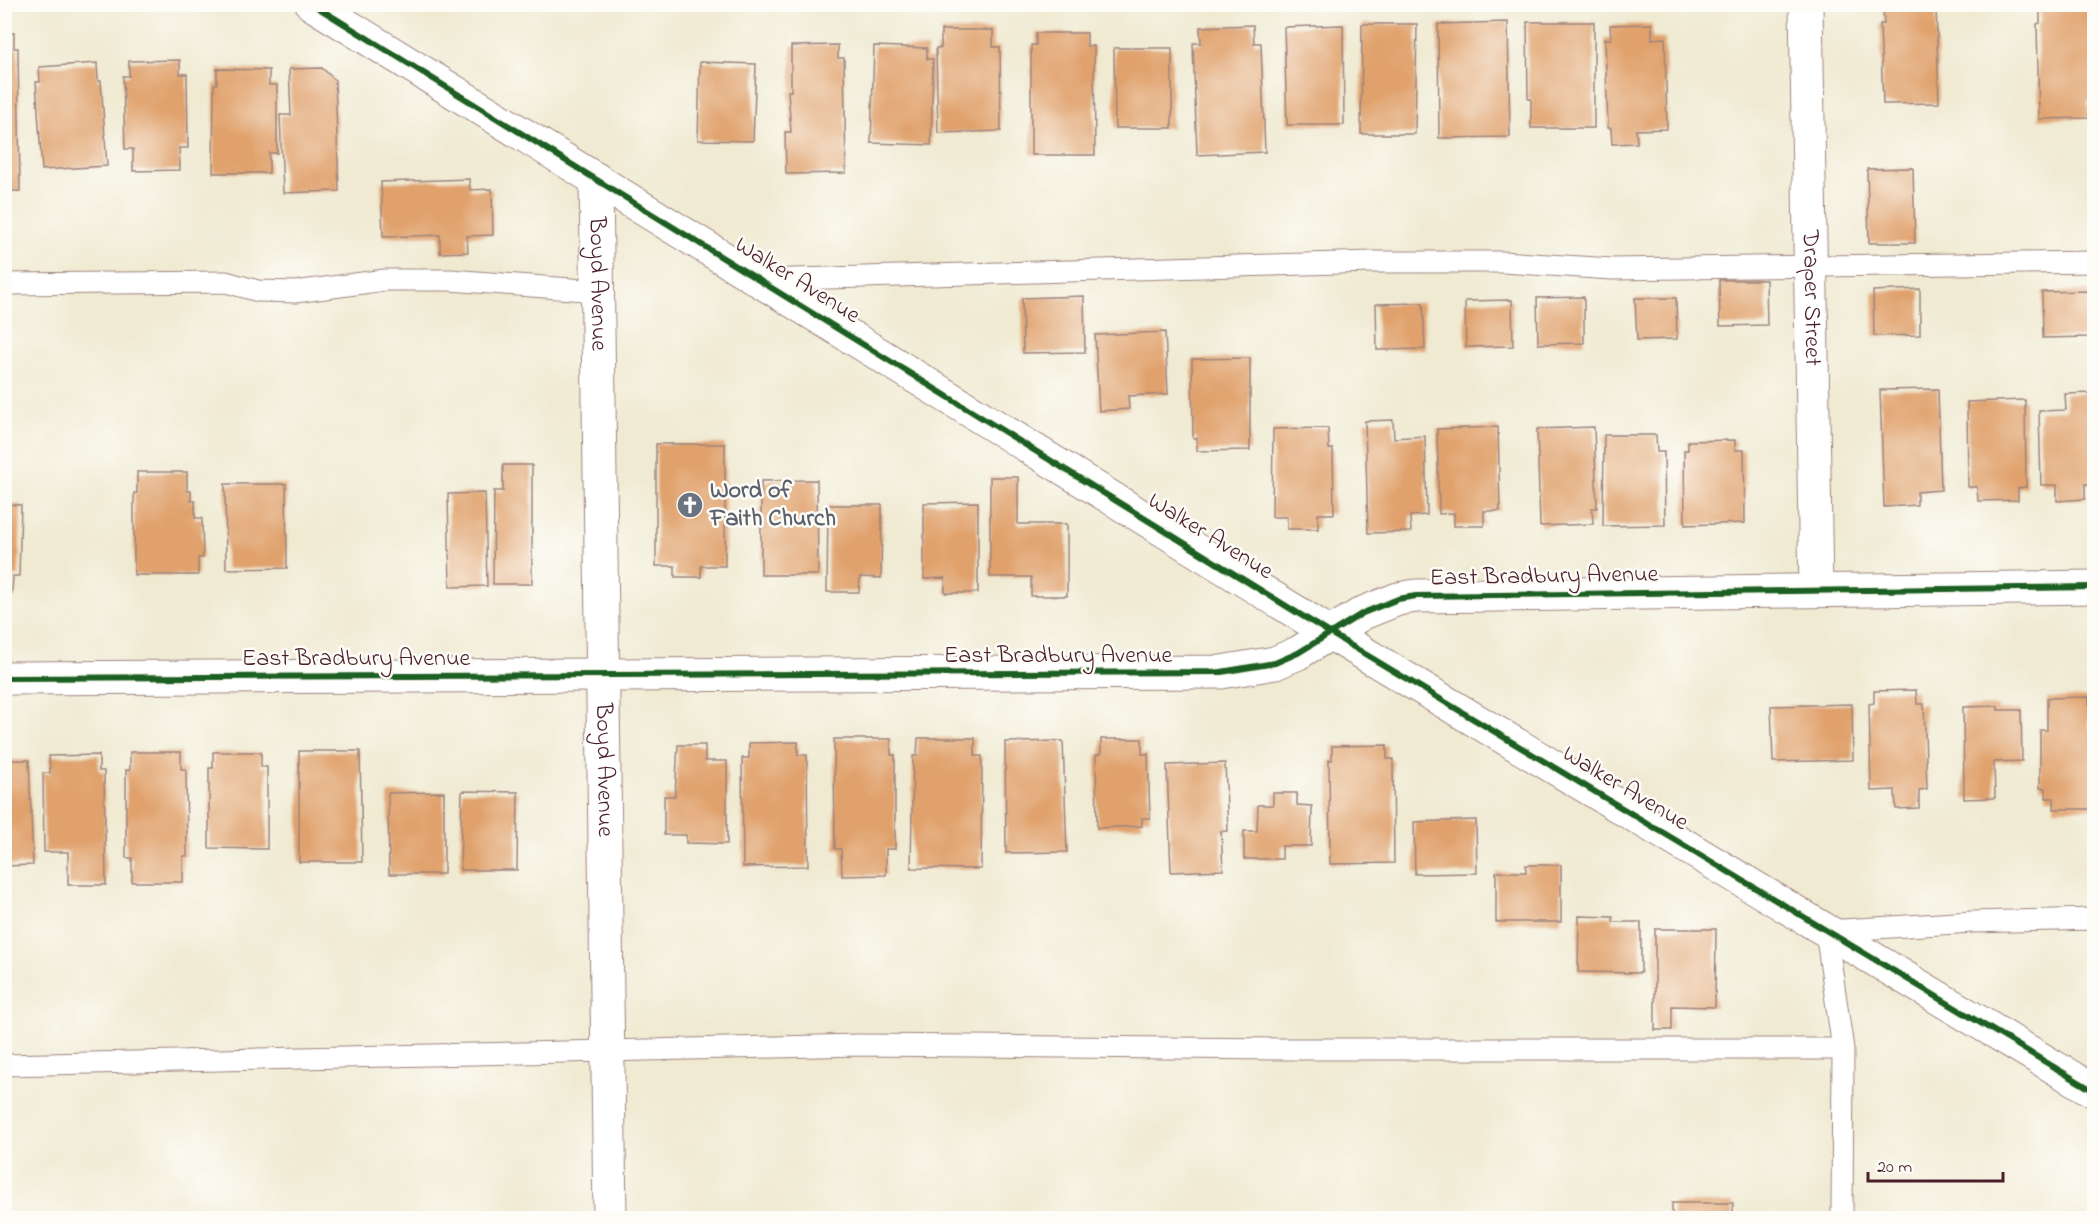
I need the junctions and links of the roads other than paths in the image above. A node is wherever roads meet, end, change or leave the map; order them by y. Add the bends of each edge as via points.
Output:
1 (312, 4) edge
2 (1806, 4) edge
3 (596, 179) junction
4 (2094, 262) edge
5 (1809, 266) junction
6 (761, 280) junction
7 (4, 284) edge
8 (598, 291) junction
9 (2094, 587) edge
10 (1816, 590) junction
11 (1330, 633) junction
12 (604, 677) junction
13 (4, 678) edge
14 (2094, 919) edge
15 (1826, 931) junction
16 (1843, 1049) junction
17 (608, 1052) junction
18 (4, 1065) edge
19 (2094, 1091) edge
20 (610, 1218) edge
21 (1842, 1218) edge

1 - 3 street, Walker Avenue
2 - 5 street, Draper Street
3 - 6 street, Walker Avenue
3 - 8 street, Boyd Avenue
4 - 5 lane
5 - 6 lane via 1612,269 1503,261 1373,261
5 - 10 street, Draper Street
6 - 11 street, Walker Avenue
7 - 8 lane via 226,282 258,291 295,292 386,280 450,280
8 - 12 street, Boyd Avenue
9 - 10 street, East Bradbury Avenue
10 - 11 street, East Bradbury Avenue via 1416,596 1363,613
11 - 12 street, East Bradbury Avenue via 1275,663 1221,672
11 - 15 street, Walker Avenue
12 - 13 street, East Bradbury Avenue
12 - 17 street, Boyd Avenue
14 - 15 lane
15 - 16 lane
15 - 19 street, Walker Avenue
16 - 17 lane via 860,1045
16 - 21 lane
17 - 18 lane
17 - 20 street, Boyd Avenue

